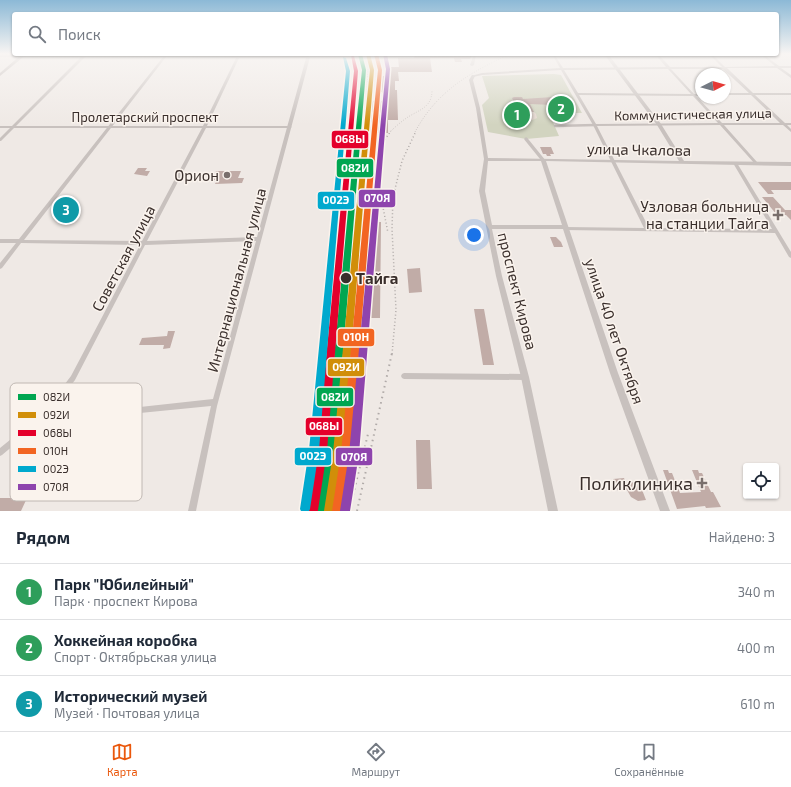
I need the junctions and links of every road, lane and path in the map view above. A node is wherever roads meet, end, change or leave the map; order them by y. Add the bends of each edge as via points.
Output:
1 (62, 78) edge
2 (148, 78) edge
3 (228, 78) edge
4 (303, 78) edge
5 (472, 78) edge
6 (567, 78) edge
7 (624, 78) edge
8 (679, 78) edge
9 (734, 78) edge
10 (577, 94) junction
11 (636, 94) junction
12 (731, 94) edge
13 (750, 94) junction
14 (791, 94) edge
15 (695, 95) joint
16 (701, 104) edge
17 (784, 124) junction
18 (791, 124) edge
19 (594, 125) junction
20 (659, 125) junction
21 (722, 125) junction
22 (555, 126) dead end
23 (0, 127) edge
24 (13, 127) junction
25 (290, 127) junction
26 (110, 128) junction
27 (204, 128) junction
28 (791, 131) edge
29 (526, 139) dead end
30 (0, 140) edge
31 (486, 160) junction
32 (542, 160) junction
33 (611, 160) junction
34 (682, 161) junction
35 (735, 163) junction
36 (756, 163) junction
37 (791, 164) edge
38 (489, 227) junction
39 (566, 228) junction
40 (647, 230) junction
41 (775, 231) junction
42 (260, 239) junction
43 (0, 241) edge
44 (20, 241) junction
45 (144, 243) junction
46 (791, 255) edge
47 (0, 267) edge
48 (404, 376) dead end
49 (525, 377) junction
50 (69, 383) edge
51 (215, 402) junction
52 (142, 410) edge
53 (10, 445) edge
54 (0, 453) edge
55 (192, 511) edge
56 (553, 511) edge
57 (665, 511) edge

1 - 24 street
2 - 26 street
3 - 27 street, Советская улица
4 - 25 street, Интернациональная улица
5 - 31 street, проспект Кирова
6 - 10 street
7 - 11 street
8 - 15 street
9 - 13 street
10 - 11 street
10 - 19 street
11 - 15 street
11 - 20 street
12 - 13 street
13 - 14 street
13 - 17 street
16 - 21 street
17 - 18 street, Коммунистическая улица
17 - 21 street, Коммунистическая улица
17 - 28 street
19 - 20 street, Коммунистическая улица
19 - 22 street
19 - 33 street
20 - 21 street, Коммунистическая улица
20 - 34 street
21 - 36 street
23 - 24 street, Пролетарский проспект
24 - 26 street, Пролетарский проспект
24 - 30 street
25 - 27 street, Пролетарский проспект
25 - 42 street, Интернациональная улица
26 - 27 street, Пролетарский проспект
26 - 44 street
27 - 45 street, Советская улица
29 - 32 street
31 - 32 street, улица Чкалова
31 - 38 street, проспект Кирова via 482,191
32 - 33 street, улица Чкалова
32 - 39 street, улица 40 лет Октября
33 - 34 street, улица Чкалова
33 - 40 street
34 - 35 street, улица Чкалова
35 - 36 street, улица Чкалова
35 - 41 street
36 - 37 street, улица Чкалова
38 - 39 street
38 - 49 street, проспект Кирова
39 - 40 street
39 - 57 street, улица 40 лет Октября via 614,372
40 - 41 street
41 - 46 street
42 - 45 street
42 - 51 street, Интернациональная улица
43 - 44 street
44 - 45 street
44 - 47 street
45 - 50 street, Советская улица
48 - 49 street
49 - 56 street, проспект Кирова
51 - 52 street
51 - 55 street, Интернациональная улица
53 - 54 street, Советская улица

